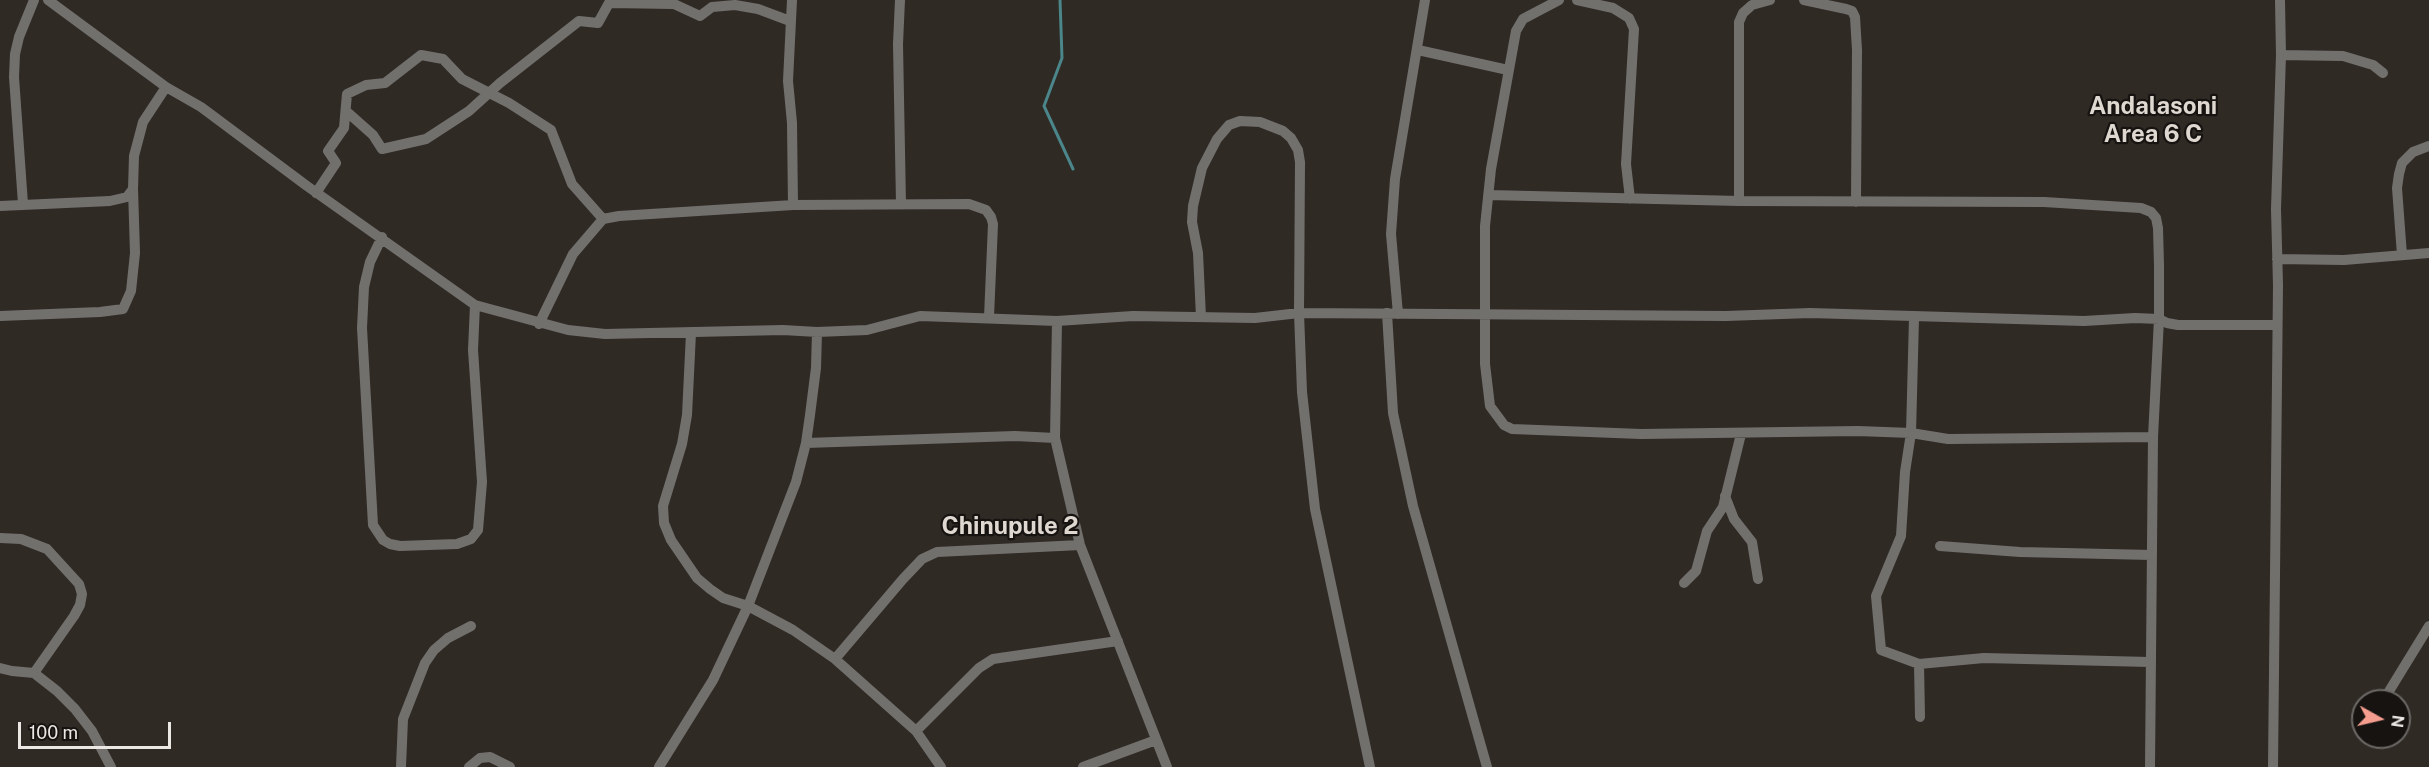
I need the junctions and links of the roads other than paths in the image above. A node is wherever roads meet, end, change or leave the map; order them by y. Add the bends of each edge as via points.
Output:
1 (34, 0) edge
2 (48, 0) edge
3 (792, 0) edge
4 (900, 0) edge
5 (1425, 0) edge
6 (1559, 0) edge
7 (1577, 0) edge
8 (1770, 0) edge
9 (1807, 0) edge
10 (2280, 0) edge
11 (790, 21) junction
12 (1418, 50) junction
13 (2281, 55) junction
14 (1508, 70) junction
15 (2383, 74) dead end
16 (166, 87) junction
17 (489, 93) junction
18 (346, 111) junction
19 (2429, 146) edge
20 (133, 189) junction
21 (316, 192) junction
22 (1489, 195) junction
23 (1630, 199) junction
24 (1739, 201) junction
25 (1856, 202) junction
26 (23, 204) junction
27 (793, 204) junction
28 (901, 204) junction
29 (0, 206) edge
30 (603, 219) junction
31 (382, 237) junction
32 (2429, 253) edge
33 (2402, 255) junction
34 (2277, 259) junction
35 (475, 305) junction
36 (1299, 314) junction
37 (1392, 314) junction
38 (1485, 314) junction
39 (0, 316) edge
40 (989, 317) junction
41 (1201, 317) junction
42 (1914, 318) junction
43 (2159, 319) junction
44 (1058, 321) junction
45 (539, 324) junction
46 (2276, 325) junction
47 (816, 332) junction
48 (691, 333) junction
49 (1740, 434) junction
50 (1911, 434) junction
51 (2153, 437) junction
52 (1055, 438) junction
53 (806, 443) junction
54 (1725, 496) junction
55 (0, 538) edge
56 (1080, 545) junction
57 (1940, 546) dead end
58 (2152, 555) junction
59 (1758, 579) dead end
60 (1684, 583) dead end
61 (748, 606) junction
62 (471, 626) dead end
63 (2429, 626) edge
64 (1118, 641) junction
65 (835, 659) junction
66 (2150, 662) junction
67 (1919, 664) junction
68 (0, 668) edge
69 (34, 673) junction
70 (2390, 689) edge
71 (1920, 717) dead end
72 (916, 731) junction
73 (1156, 740) junction
74 (111, 767) edge
75 (400, 767) edge
76 (469, 767) edge
77 (510, 767) edge
78 (659, 767) edge
79 (941, 767) edge
80 (1083, 767) edge
81 (1167, 767) edge
82 (1370, 767) edge
83 (1487, 767) edge
84 (2150, 767) edge
85 (2273, 767) edge

1 - 26 street via 15,54
2 - 16 street
3 - 11 street
4 - 28 street via 897,44
5 - 12 street
6 - 14 street via 1519,24
7 - 23 street via 1613,8 1629,18 1634,29 1626,153
8 - 24 street via 1752,5 1739,22
9 - 25 street via 1852,11 1855,17
10 - 13 street
11 - 17 street via 735,5 712,7 700,16 674,4 609,3 598,23 579,21
11 - 27 street
12 - 14 street
12 - 37 street via 1395,179
13 - 15 street via 2343,56 2362,60
13 - 34 street
14 - 22 street
16 - 20 street via 139,135
16 - 21 street via 201,107
17 - 18 street via 426,139 382,149 373,135
17 - 18 street via 462,79 443,59 421,55 385,83 366,85 347,94
17 - 30 street via 551,130 572,184
18 - 21 street via 344,128 328,151 336,163
19 - 33 street via 2413,152 2402,163 2399,174
20 - 26 street via 127,197 110,201
20 - 39 street via 135,253 131,291 123,309
21 - 31 street
22 - 23 street
22 - 38 street
23 - 24 street
24 - 25 street
25 - 43 street via 2044,202 2141,207 2156,218 2158,228
26 - 29 street
27 - 28 street
27 - 30 street
28 - 40 street via 969,204 986,210 991,217
30 - 45 street via 573,254
31 - 35 street
31 - 35 street via 370,261 364,287 362,328 373,525 390,544 456,544 471,539 478,530 482,482 473,350
32 - 33 street
33 - 34 street via 2344,260
34 - 46 street
35 - 45 street
36 - 37 street
36 - 41 street
36 - 41 street via 1298,150 1283,131 1260,122 1240,121 1229,125 1217,139 1196,187 1192,222 1198,253
36 - 82 street via 1302,392 1315,509
37 - 38 street
37 - 83 street via 1393,413 1413,506
38 - 42 street via 1810,313
38 - 49 street via 1485,364 1491,406 1504,425 1512,429
40 - 44 street
40 - 47 street via 921,316 867,330
41 - 44 street
42 - 43 street
42 - 50 street
43 - 46 street via 2178,325
43 - 51 street
44 - 52 street
45 - 48 street via 604,334
46 - 85 street
47 - 48 street
47 - 53 street via 816,368
48 - 61 street via 687,415 663,506 664,523 697,578 723,598
49 - 50 street
49 - 54 street
50 - 51 street via 1948,439
50 - 67 street via 1901,536 1876,596 1881,650
51 - 58 street
52 - 53 street
52 - 56 street
53 - 61 street via 796,482
54 - 59 street via 1734,519 1752,542
54 - 60 street via 1723,507 1707,531 1696,571
55 - 69 street via 21,539 48,549 79,584 82,594 74,616
56 - 64 street
56 - 65 street via 937,552 922,559
57 - 58 street
58 - 66 street
61 - 65 street
61 - 78 street via 713,680
62 - 75 street via 448,638 425,663 403,719
63 - 70 street
64 - 72 street via 993,659
64 - 73 street
65 - 72 street
66 - 67 street via 1984,658
66 - 84 street
67 - 71 street
68 - 69 street
69 - 74 street via 75,709
72 - 79 street
73 - 80 street
73 - 81 street
76 - 77 street via 480,758 490,757

